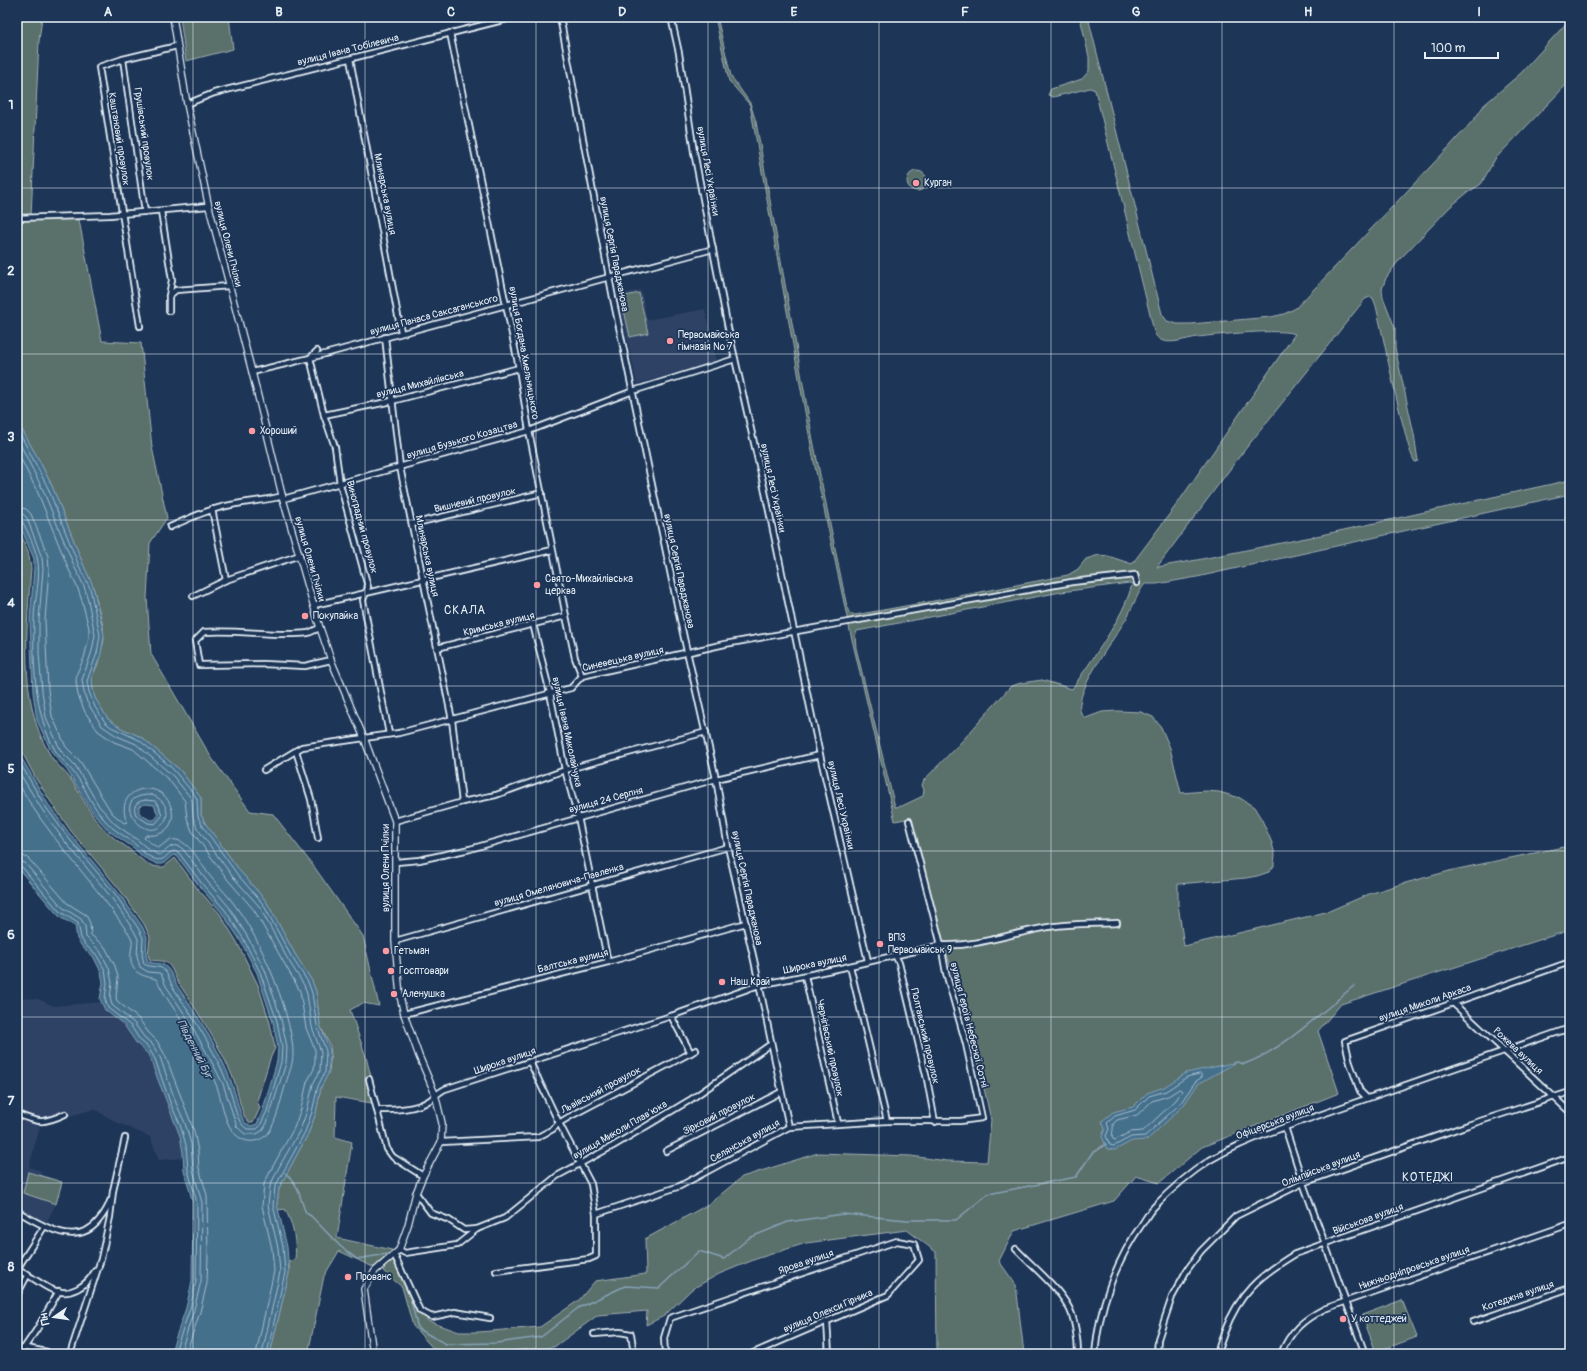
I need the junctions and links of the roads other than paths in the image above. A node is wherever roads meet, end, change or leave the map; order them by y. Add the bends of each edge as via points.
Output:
1 (173, 17) edge
2 (515, 17) edge
3 (560, 17) edge
4 (671, 17) edge
5 (450, 33) junction
6 (177, 46) junction
7 (123, 59) junction
8 (350, 59) junction
9 (187, 104) junction
10 (208, 206) junction
11 (161, 211) junction
12 (145, 212) junction
13 (121, 214) junction
14 (17, 218) edge
15 (713, 249) junction
16 (610, 278) junction
17 (229, 286) junction
18 (168, 296) junction
19 (507, 305) junction
20 (169, 312) dead end
21 (140, 326) dead end
22 (401, 332) junction
23 (385, 337) junction
24 (317, 351) dead end
25 (310, 358) junction
26 (735, 359) junction
27 (520, 368) junction
28 (252, 372) junction
29 (633, 392) junction
30 (392, 401) junction
31 (324, 416) junction
32 (529, 431) junction
33 (400, 467) junction
34 (340, 484) junction
35 (542, 493) junction
36 (283, 497) junction
37 (212, 509) junction
38 (412, 524) junction
39 (170, 527) dead end
40 (552, 550) junction
41 (300, 555) junction
42 (226, 580) junction
43 (423, 580) junction
44 (1137, 583) dead end
45 (365, 594) junction
46 (193, 596) dead end
47 (314, 606) junction
48 (566, 616) junction
49 (533, 624) junction
50 (320, 628) junction
51 (794, 633) junction
52 (437, 648) junction
53 (688, 654) junction
54 (331, 660) junction
55 (582, 676) junction
56 (550, 693) junction
57 (452, 720) junction
58 (706, 732) junction
59 (389, 734) junction
60 (364, 738) junction
61 (296, 751) junction
62 (820, 756) junction
63 (264, 770) dead end
64 (565, 770) junction
65 (716, 779) junction
66 (462, 802) junction
67 (578, 817) junction
68 (396, 821) junction
69 (909, 821) dead end
70 (318, 838) dead end
71 (728, 847) junction
72 (396, 862) junction
73 (592, 885) junction
74 (746, 923) junction
75 (1117, 923) dead end
76 (395, 941) junction
77 (941, 945) junction
78 (895, 955) junction
79 (868, 961) junction
80 (608, 962) junction
81 (1570, 962) edge
82 (850, 966) junction
83 (805, 976) junction
84 (759, 985) junction
85 (1453, 1003) junction
86 (404, 1014) junction
87 (671, 1016) junction
88 (1570, 1028) edge
89 (771, 1044) junction
90 (696, 1050) dead end
91 (1504, 1051) junction
92 (691, 1053) junction
93 (530, 1062) junction
94 (369, 1079) dead end
95 (781, 1092) junction
96 (1570, 1092) edge
97 (435, 1094) junction
98 (1367, 1098) junction
99 (1555, 1098) junction
100 (377, 1110) junction
101 (1570, 1112) edge
102 (17, 1114) edge
103 (65, 1114) dead end
104 (982, 1118) joint
105 (887, 1121) junction
106 (935, 1122) junction
107 (559, 1123) junction
108 (838, 1124) junction
109 (1285, 1127) junction
110 (788, 1128) junction
111 (124, 1138) dead end
112 (441, 1142) junction
113 (666, 1151) dead end
114 (1570, 1157) edge
115 (581, 1164) junction
116 (423, 1176) junction
117 (1303, 1183) junction
118 (113, 1191) junction
119 (416, 1193) junction
120 (17, 1211) edge
121 (596, 1214) junction
122 (1570, 1224) edge
123 (44, 1227) junction
124 (477, 1229) junction
125 (1325, 1244) junction
126 (1016, 1249) dead end
127 (399, 1250) junction
128 (394, 1254) junction
129 (101, 1259) junction
130 (17, 1269) edge
131 (496, 1271) dead end
132 (28, 1274) junction
133 (905, 1274) joint
134 (1570, 1288) edge
135 (59, 1291) junction
136 (17, 1295) edge
137 (1347, 1302) junction
138 (490, 1318) dead end
139 (827, 1321) junction
140 (1473, 1322) dead end
141 (594, 1334) dead end
142 (24, 1348) junction
143 (17, 1350) edge
144 (47, 1354) edge
145 (70, 1354) edge
146 (373, 1354) edge
147 (634, 1354) edge
148 (665, 1354) edge
149 (750, 1354) edge
150 (829, 1354) edge
151 (1078, 1354) edge
152 (1095, 1354) edge
153 (1157, 1354) edge
154 (1218, 1354) edge
155 (1281, 1354) edge
156 (1365, 1354) edge

1 - 6 street, вулиця Олени Пчілки
2 - 5 street, вулиця Івана Тобілевича
3 - 16 street, вулиця Сергія Параджанова
4 - 15 street, вулиця Лесі Українки via 680,53 694,152
5 - 8 street, вулиця Івана Тобілевича
5 - 19 street, вулиця Богдана Хмельницького
6 - 7 street
6 - 9 street, вулиця Олени Пчілки
7 - 12 street, Грушівський провулок
7 - 13 street, Каштановий провулок via 99,67
8 - 9 street, вулиця Івана Тобілевича via 214,93
8 - 22 street, Млинарська вулиця
9 - 10 street, вулиця Олени Пчілки
10 - 11 street
10 - 17 street, вулиця Олени Пчілки
11 - 12 street
11 - 18 street via 172,280
12 - 13 street
13 - 14 street
13 - 21 street, Каштановий провулок
15 - 16 street, вулиця Панаса Саксаганського
15 - 26 street, вулиця Лесі Українки
16 - 19 street, вулиця Панаса Саксаганського
16 - 29 street, вулиця Сергія Параджанова
17 - 18 street via 176,290
17 - 28 street, вулиця Олени Пчілки
18 - 20 street
19 - 22 street, вулиця Панаса Саксаганського
19 - 27 street, вулиця Богдана Хмельницького
22 - 23 street, вулиця Панаса Саксаганського
23 - 25 street, вулиця Панаса Саксаганського
23 - 30 street, Млинарська вулиця
24 - 25 street
25 - 28 street, вулиця Панаса Саксаганського
25 - 31 street, Виноградний провулок
26 - 29 street, вулиця Бузького Козацтва
26 - 51 street, вулиця Лесі Українки
27 - 30 street, вулиця Михайлівська
27 - 32 street, вулиця Богдана Хмельницького
28 - 36 street, вулиця Олени Пчілки
29 - 32 street, вулиця Бузького Козацтва
29 - 53 street, вулиця Сергія Параджанова
30 - 31 street, вулиця Михайлівська
30 - 33 street, Млинарська вулиця
31 - 34 street, Виноградний провулок via 335,447
32 - 33 street, вулиця Бузького Козацтва
32 - 35 street, вулиця Богдана Хмельницького
33 - 34 street, вулиця Бузького Козацтва
33 - 38 street, Млинарська вулиця
34 - 36 street, вулиця Бузького Козацтва
34 - 45 street, Виноградний провулок via 368,587
35 - 38 street, Вишневий провулок
35 - 40 street, вулиця Богдана Хмельницького
36 - 37 street
36 - 41 street, вулиця Олени Пчілки
37 - 39 street
37 - 42 street
38 - 43 street, Млинарська вулиця
40 - 43 street
40 - 48 street, вулиця Богдана Хмельницького
41 - 42 street
41 - 47 street, вулиця Олени Пчілки
42 - 46 street
43 - 45 street
43 - 52 street, Млинарська вулиця
44 - 51 street, Синевецька вулиця via 1135,575 1072,582
45 - 47 street
45 - 59 street, Виноградний провулок via 363,600
47 - 50 street, вулиця Олени Пчілки
48 - 49 street, Кримська вулиця
48 - 55 street, вулиця Богдана Хмельницького via 575,658
49 - 52 street, Кримська вулиця
49 - 56 street, вулиця Івана Миколайчука
50 - 54 street, вулиця Олени Пчілки
50 - 54 street via 310,633 204,632 195,641 199,665 305,666
51 - 53 street, Синевецька вулиця via 725,644
51 - 62 street, вулиця Лесі Українки
52 - 57 street, Млинарська вулиця
53 - 55 street, Синевецька вулиця
53 - 58 street, вулиця Сергія Параджанова
54 - 60 street, вулиця Олени Пчілки
55 - 56 street, Синевецька вулиця via 571,688
56 - 57 street, Синевецька вулиця
56 - 64 street, вулиця Івана Миколайчука
57 - 59 street, Синевецька вулиця
57 - 66 street, Млинарська вулиця
58 - 64 street
58 - 65 street, вулиця Сергія Параджанова
59 - 60 street, Синевецька вулиця
60 - 61 street, Синевецька вулиця via 302,747
60 - 68 street, вулиця Олени Пчілки
61 - 63 street, Синевецька вулиця
61 - 70 street via 311,799
62 - 65 street, вулиця 24 Серпня
62 - 79 street, вулиця Лесі Українки
64 - 66 street via 496,795
64 - 67 street, вулиця Івана Миколайчука
65 - 67 street, вулиця 24 Серпня
65 - 71 street, вулиця Сергія Параджанова
66 - 68 street
67 - 72 street, вулиця 24 Серпня via 470,849 419,860
67 - 73 street, вулиця Івана Миколайчука
68 - 72 street, вулиця Олени Пчілки
69 - 77 street, вулиця Героїв Небесної Сотні
71 - 73 street, вулиця Омеляновича-Павленка
71 - 74 street, вулиця Сергія Параджанова
72 - 76 street, вулиця Олени Пчілки
73 - 76 street, вулиця Омеляновича-Павленка
73 - 80 street, вулиця Івана Миколайчука
74 - 80 street, Балтська вулиця
74 - 84 street, вулиця Сергія Параджанова
75 - 77 street, Широка вулиця via 1044,927 982,942
76 - 86 street, вулиця Олени Пчілки
77 - 78 street, Широка вулиця
77 - 104 street, вулиця Героїв Небесної Сотні
78 - 79 street, Широка вулиця
78 - 106 street, Полтавський провулок via 927,1079
79 - 82 street, Широка вулиця
80 - 86 street, Балтська вулиця
81 - 85 street, вулиця Миколи Аркаса
82 - 83 street, Широка вулиця
82 - 105 street
83 - 84 street, Широка вулиця
83 - 108 street, Чернігівський провулок
84 - 87 street, Широка вулиця
84 - 89 street, вулиця Сергія Параджанова
85 - 91 street, Рожева вулиця
85 - 98 street, вулиця Миколи Аркаса via 1344,1041 1360,1091
86 - 97 street, вулиця Олени Пчілки
87 - 92 street
87 - 93 street, Широка вулиця
88 - 91 street, Офіцерська вулиця
89 - 95 street, вулиця Сергія Параджанова
89 - 115 street, вулиця Миколи Плавʼюка via 690,1100
90 - 92 street, Львівський провулок
91 - 98 street, Офіцерська вулиця
91 - 99 street, Рожева вулиця
92 - 107 street, Львівський провулок
93 - 97 street, Широка вулиця
93 - 107 street
94 - 100 street
95 - 110 street, вулиця Сергія Параджанова
95 - 113 street, Зірковий провулок
96 - 99 street, Олімпійська вулиця
97 - 100 street, Широка вулиця via 430,1100 400,1110
97 - 112 street, вулиця Олени Пчілки via 442,1123
98 - 109 street, Офіцерська вулиця
99 - 101 street, Рожева вулиця
99 - 117 street, Олімпійська вулиця via 1468,1125
100 - 116 street via 390,1153
102 - 103 street via 36,1122 50,1121
104 - 106 street, Селянська вулиця
105 - 106 street, Селянська вулиця
105 - 108 street, Селянська вулиця
107 - 112 street, Львівський провулок via 538,1137
107 - 115 street
108 - 110 street, Селянська вулиця
109 - 117 street
109 - 152 street, Офіцерська вулиця via 1245,1142 1211,1160 1183,1179 1153,1208 1122,1256 1107,1292
110 - 121 street, Селянська вулиця via 680,1186
111 - 118 street
112 - 116 street, вулиця Олени Пчілки
114 - 125 street, Військова вулиця
115 - 121 street via 591,1184
115 - 124 street, вулиця Миколи Плавʼюка via 557,1176 505,1218
116 - 119 street, вулиця Олени Пчілки
117 - 125 street
117 - 153 street, Олімпійська вулиця via 1236,1216 1201,1251 1172,1297 1158,1340
118 - 123 street via 102,1216 87,1231 62,1233
118 - 129 street
119 - 124 street via 430,1212 450,1220 464,1230
119 - 127 street, вулиця Олени Пчілки
120 - 123 street
121 - 131 street via 596,1256
122 - 137 street, Нижньодніпровська вулиця
123 - 130 street
124 - 127 street, вулиця Миколи Плавʼюка via 457,1245 405,1253
125 - 137 street
125 - 154 street, Військова вулиця via 1295,1254 1258,1279 1236,1306
126 - 151 street via 1068,1306
127 - 128 street
128 - 138 street via 420,1311 432,1317 455,1312
128 - 146 street via 375,1271 364,1289
129 - 135 street via 82,1287 68,1292
129 - 145 street
130 - 132 street
132 - 135 street via 53,1290
132 - 136 street
133 - 139 street, вулиця Олекси Гірника via 888,1295
133 - 148 street, Ярова вулиця via 919,1260 914,1244 897,1241 670,1318 664,1338
134 - 140 street, Котеджна вулиця
135 - 142 street
137 - 155 street, Нижньодніпровська вулиця via 1324,1309 1308,1318 1296,1329
137 - 156 street
139 - 149 street, вулиця Олекси Гірника
139 - 150 street
141 - 147 street via 631,1334
142 - 143 street
142 - 144 street

